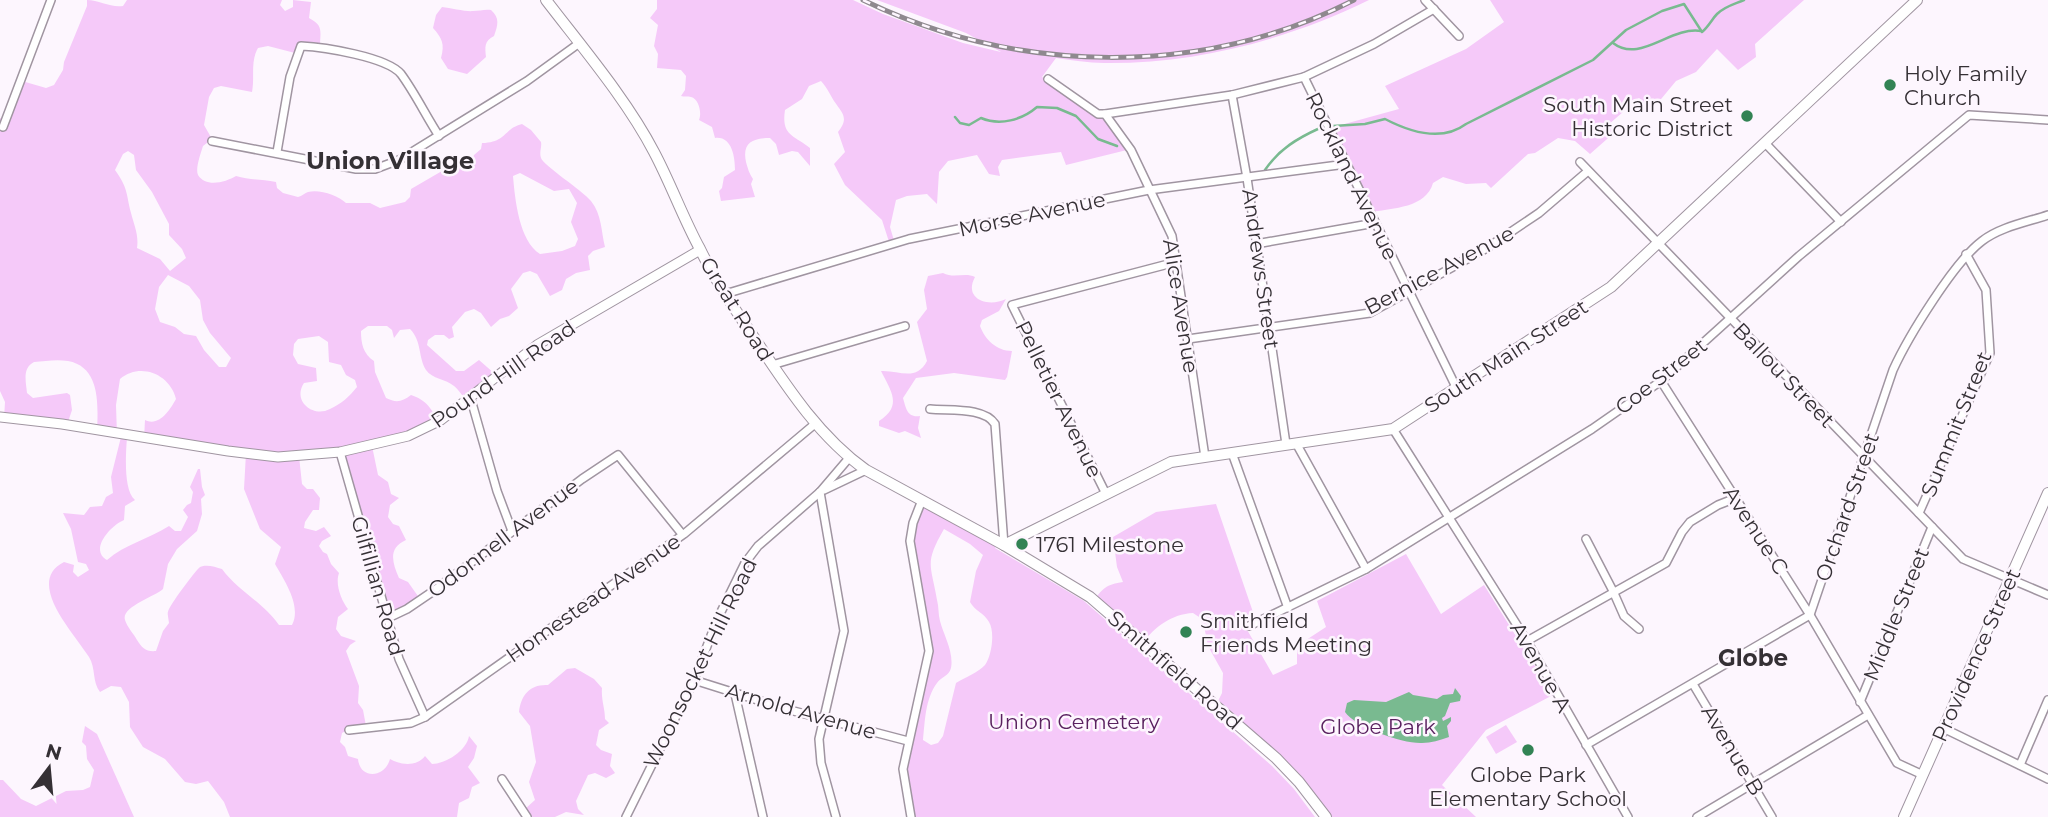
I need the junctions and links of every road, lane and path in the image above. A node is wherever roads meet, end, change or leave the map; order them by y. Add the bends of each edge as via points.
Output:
1 (51, 0) edge
2 (546, 0) edge
3 (1425, 0) edge
4 (1917, 0) edge
5 (1434, 9) junction
6 (1459, 36) dead end
7 (578, 44) junction
8 (1304, 77) junction
9 (1048, 79) dead end
10 (1232, 95) junction
11 (1105, 114) junction
12 (2048, 120) edge
13 (3, 127) dead end
14 (439, 136) junction
15 (212, 141) dead end
16 (1765, 143) junction
17 (277, 152) junction
18 (1580, 162) dead end
19 (1346, 164) junction
20 (1588, 171) junction
21 (1247, 178) junction
22 (1149, 190) junction
23 (2048, 215) edge
24 (1840, 222) junction
25 (1376, 223) junction
26 (1256, 244) junction
27 (1658, 244) junction
28 (700, 250) junction
29 (1966, 254) junction
30 (1176, 262) junction
31 (1408, 292) junction
32 (725, 294) junction
33 (1730, 320) junction
34 (905, 326) dead end
35 (1269, 328) junction
36 (1188, 340) junction
37 (772, 365) junction
38 (1661, 381) junction
39 (1457, 389) junction
40 (470, 396) junction
41 (930, 409) dead end
42 (0, 417) edge
43 (816, 423) junction
44 (1393, 429) junction
45 (1291, 443) junction
46 (340, 452) junction
47 (1232, 453) junction
48 (1863, 456) junction
49 (1205, 457) junction
50 (849, 458) junction
51 (866, 470) junction
52 (821, 492) junction
53 (2048, 493) edge
54 (1106, 494) junction
55 (1736, 498) junction
56 (922, 500) junction
57 (1919, 513) junction
58 (1451, 518) junction
59 (1932, 527) junction
60 (512, 531) junction
61 (682, 534) junction
62 (1586, 539) dead end
63 (1004, 545) junction
64 (1366, 569) junction
65 (2010, 578) junction
66 (1613, 591) junction
67 (2048, 595) edge
68 (1288, 608) junction
69 (1810, 615) junction
70 (386, 619) junction
71 (1249, 625) dead end
72 (1639, 629) dead end
73 (1527, 641) junction
74 (694, 680) junction
75 (1693, 684) junction
76 (735, 694) junction
77 (2048, 701) edge
78 (1860, 702) junction
79 (1868, 715) junction
80 (425, 717) junction
81 (823, 720) junction
82 (1943, 728) junction
83 (349, 730) dead end
84 (908, 741) junction
85 (1586, 745) junction
86 (2020, 765) junction
87 (1923, 775) junction
88 (502, 779) dead end
89 (2048, 779) edge
90 (1753, 783) junction
91 (527, 817) edge
92 (626, 817) edge
93 (763, 817) edge
94 (836, 817) edge
95 (911, 817) edge
96 (1326, 817) edge
97 (1628, 817) edge
98 (1697, 817) edge
99 (1772, 817) edge
100 (1904, 817) edge

1 - 13 street
2 - 7 main road, Great Road
3 - 5 street
4 - 16 main road, South Main Street
5 - 6 street
5 - 8 street
7 - 14 street
7 - 28 main road, Great Road via 654,151
8 - 10 street
8 - 19 street, Rockland Avenue
9 - 11 street, Alice Avenue via 1098,114
10 - 11 street
10 - 21 street, Andrews Street
11 - 22 street, Alice Avenue via 1131,150
12 - 24 street, Coe Street via 1969,115
14 - 17 street via 375,169
14 - 17 street via 391,65 301,46 290,77
15 - 17 street
16 - 24 street
16 - 27 main road, South Main Street
18 - 20 street, Ballou Street
19 - 21 street, Morse Avenue
19 - 25 street, Rockland Avenue
20 - 27 street, Ballou Street
20 - 31 street, Bernice Avenue via 1539,213 1487,248
21 - 22 street, Morse Avenue
21 - 26 street, Andrews Street
22 - 30 street, Alice Avenue via 1172,236
22 - 32 street, Morse Avenue via 909,239
23 - 29 street, Orchard Street via 1985,239
24 - 33 street, Coe Street
25 - 26 street
25 - 31 street, Rockland Avenue
26 - 35 street, Andrews Street
27 - 33 street, Ballou Street
27 - 39 main road, South Main Street via 1611,288
28 - 32 main road, Great Road
28 - 40 street, Pound Hill Road via 537,345
29 - 48 street, Orchard Street via 1904,347
29 - 57 street, Summit Street via 1986,290 1990,352
30 - 36 street, Alice Avenue
30 - 54 street, Pelletier Avenue via 1012,305
31 - 35 street, Bernice Avenue via 1370,313
31 - 39 street, Rockland Avenue
32 - 37 main road, Great Road
33 - 38 street, Coe Street
33 - 48 street, Ballou Street
34 - 37 street
35 - 36 street, Bernice Avenue
35 - 45 street, Andrews Street
36 - 49 street, Alice Avenue
37 - 43 main road, Great Road
38 - 55 street, Avenue C
38 - 58 street, Coe Street
39 - 44 main road, South Main Street
40 - 46 street, Pound Hill Road via 441,420 408,436
40 - 60 street
41 - 63 street via 982,414 995,424
42 - 46 street, Pound Hill Road via 278,457
43 - 50 main road, Great Road
43 - 61 street, Homestead Avenue
44 - 45 main road, South Main Street
44 - 58 street, Avenue A
45 - 47 main road, South Main Street
45 - 64 street
46 - 70 street, Gilfillian Road
47 - 49 main road, South Main Street
47 - 68 street
48 - 57 street, Ballou Street
48 - 69 street, Orchard Street
49 - 54 main road, South Main Street via 1171,462
50 - 51 main road, Great Road
50 - 52 street, Woonsocket Hill Road
51 - 52 street, Woonsocket Hill Road
51 - 56 main road, Great Road
52 - 74 street, Woonsocket Hill Road via 758,546 745,563
52 - 81 street via 844,631
53 - 65 main road, Providence Street
54 - 63 main road, South Main Street
55 - 66 street via 1690,522 1666,563
55 - 69 street, Avenue C
56 - 63 main road, Great Road
56 - 84 street via 910,541 929,651
57 - 59 street, Ballou Street
58 - 64 street, Coe Street
58 - 73 street, Avenue A
59 - 65 street, Ballou Street via 1963,559
59 - 78 street, Middle Street
60 - 61 street, Odonnell Avenue via 618,455
60 - 70 street, Odonnell Avenue via 407,609
61 - 80 street, Homestead Avenue
62 - 66 street
63 - 96 main road, Smithfield Road via 1090,597 1276,758
64 - 68 street, Coe Street
65 - 67 street, Ballou Street
65 - 82 main road, Providence Street
66 - 72 street via 1624,616
66 - 73 street
68 - 71 street, Coe Street
69 - 75 street
69 - 78 street, Avenue C
70 - 80 street, Gilfillian Road
73 - 85 street, Avenue A
74 - 76 street, Arnold Avenue
74 - 92 street, Woonsocket Hill Road
75 - 85 street
75 - 90 street, Avenue B
76 - 81 street, Arnold Avenue
76 - 93 street
77 - 86 street
78 - 79 street, Avenue C
79 - 87 street, Avenue C via 1897,764
79 - 90 street
80 - 83 street, Homestead Avenue via 411,723
81 - 84 street, Arnold Avenue
81 - 94 street via 821,763
82 - 86 street
82 - 87 main road, Providence Street
84 - 95 street via 903,769
85 - 97 street, Avenue A
86 - 89 street
87 - 100 main road, Providence Street
88 - 91 street
90 - 98 street
90 - 99 street, Avenue B

